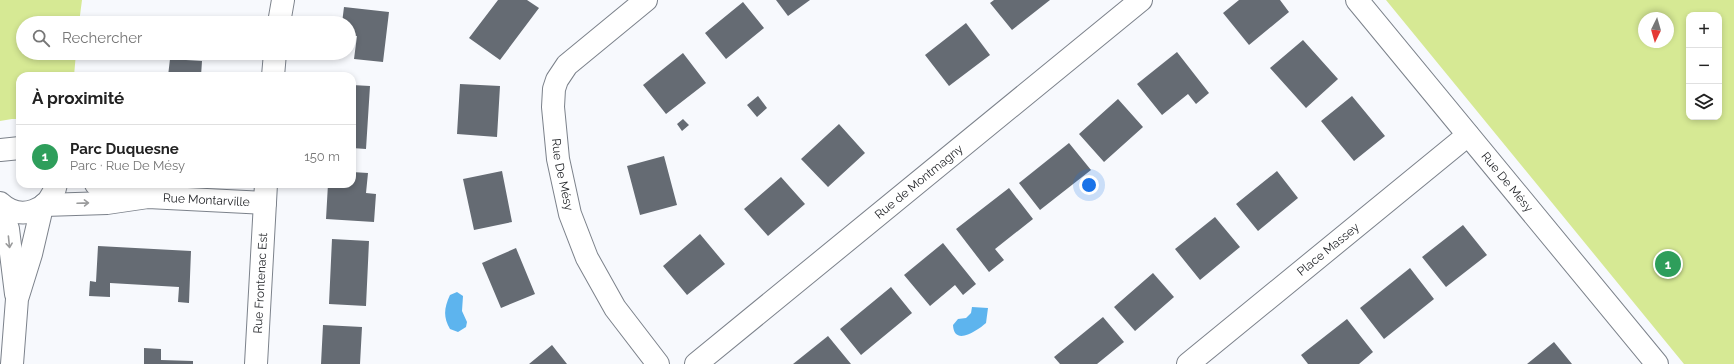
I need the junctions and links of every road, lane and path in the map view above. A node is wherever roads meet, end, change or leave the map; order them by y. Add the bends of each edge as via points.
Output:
1 (283, 0) edge
2 (646, 0) edge
3 (1141, 0) edge
4 (1357, 0) edge
5 (280, 16) edge
6 (274, 60) edge
7 (273, 72) edge
8 (1468, 134) junction
9 (55, 188) edge
10 (112, 188) edge
11 (266, 193) edge
12 (148, 197) junction
13 (0, 204) edge
14 (43, 206) junction
15 (11, 309) edge
16 (12, 364) edge
17 (256, 364) edge
18 (658, 364) edge
19 (696, 364) edge
20 (1188, 364) edge
21 (1657, 364) edge

1 - 5 street
2 - 18 street, Rue De Mésy via 567,65 554,89 553,107 559,165 570,214 587,258 615,308
3 - 19 street, Rue de Montmagny
4 - 8 street, Rue De Mésy
6 - 7 street
8 - 20 street, Place Massey
8 - 21 street, Rue De Mésy
9 - 14 street, Rue Montarville
10 - 12 street, Rue Montarville
11 - 12 street, Rue Montarville
11 - 17 street, Rue Frontenac Est
14 -> 12 street, Rue Montarville via 107,203
13 - 14 street, Rue Montarville via 23,213
13 -> 15 street, Rue Montarville via 8,229
14 - 15 street, Rue Montarville via 31,254
15 - 16 street, Rue Montarville

